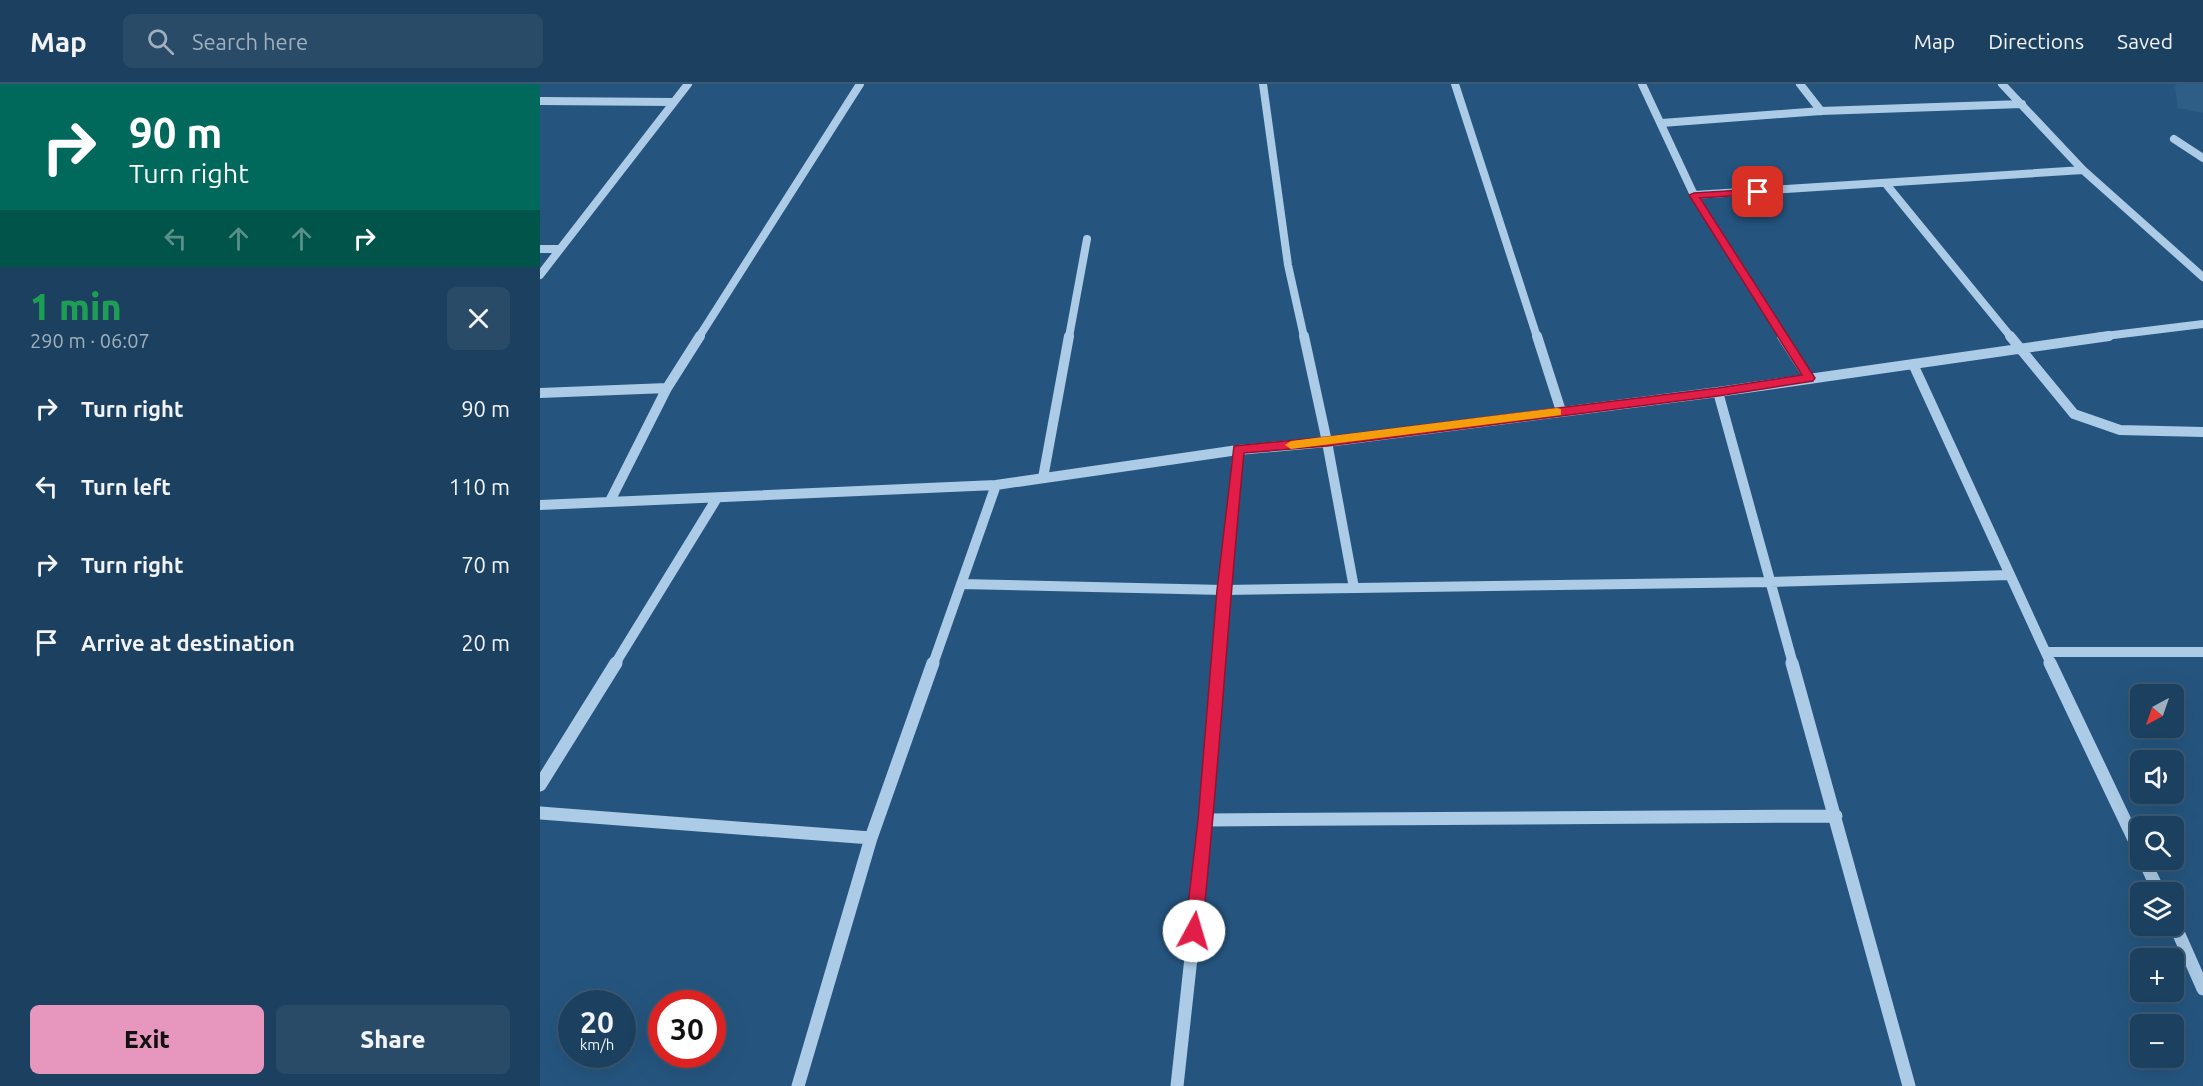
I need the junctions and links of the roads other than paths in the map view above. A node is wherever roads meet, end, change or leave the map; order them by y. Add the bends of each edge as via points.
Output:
1 (688, 84) edge
2 (860, 84) edge
3 (1263, 84) edge
4 (1455, 84) edge
5 (1642, 84) edge
6 (1800, 84) edge
7 (2002, 84) edge
8 (540, 101) edge
9 (673, 102) junction
10 (2022, 104) junction
11 (1821, 111) junction
12 (1662, 123) junction
13 (2174, 140) dead end
14 (2203, 158) edge
15 (2083, 171) junction
16 (1886, 184) junction
17 (1694, 195) junction
18 (1086, 239) dead end
19 (540, 249) edge
20 (560, 249) junction
21 (540, 275) edge
22 (2203, 277) edge
23 (2203, 324) edge
24 (2019, 347) junction
25 (1913, 364) junction
26 (1809, 378) junction
27 (667, 388) junction
28 (1718, 392) junction
29 (540, 393) edge
30 (1561, 411) junction
31 (2203, 432) edge
32 (1327, 442) junction
33 (1238, 450) junction
34 (1043, 478) junction
35 (996, 485) junction
36 (717, 498) junction
37 (610, 501) junction
38 (540, 505) edge
39 (2009, 575) junction
40 (1770, 582) junction
41 (961, 585) junction
42 (1354, 588) junction
43 (1224, 590) junction
44 (2047, 652) junction
45 (2203, 652) edge
46 (540, 785) edge
47 (540, 813) edge
48 (1836, 816) junction
49 (1206, 820) junction
50 (2130, 830) edge
51 (871, 838) junction
52 (2182, 936) edge
53 (2197, 960) edge
54 (2203, 990) edge
55 (798, 1086) edge
56 (1178, 1086) edge
57 (1909, 1086) edge

1 - 9 street
2 - 27 street
3 - 32 street via 1288,265
4 - 30 street
5 - 12 street
6 - 11 street
7 - 10 street
8 - 9 street
9 - 20 street
10 - 11 street
10 - 15 street
11 - 12 street
12 - 17 street
13 - 14 street
15 - 16 street
15 - 22 street
16 - 17 street
16 - 24 street
17 - 26 street
18 - 34 street
19 - 20 street
20 - 21 street
23 - 24 street
24 - 25 street
24 - 31 street via 2074,414 2120,430
25 - 26 street
25 - 39 street
26 - 28 street
27 - 29 street
27 - 37 street
28 - 30 street
28 - 40 street
30 - 32 street
32 - 33 street
32 - 42 street
33 - 34 street
33 - 43 street
34 - 35 street
35 - 36 street
35 - 41 street
36 - 37 street
36 - 46 street
37 - 38 street
39 - 40 street
39 - 44 street
40 - 42 street
40 - 48 street
41 - 43 street
41 - 51 street
42 - 43 street
43 - 49 street
44 - 45 street
44 - 50 street
47 - 51 street
48 - 49 street
48 - 57 street
49 - 56 street
51 - 55 street
52 - 53 street
53 - 54 street

